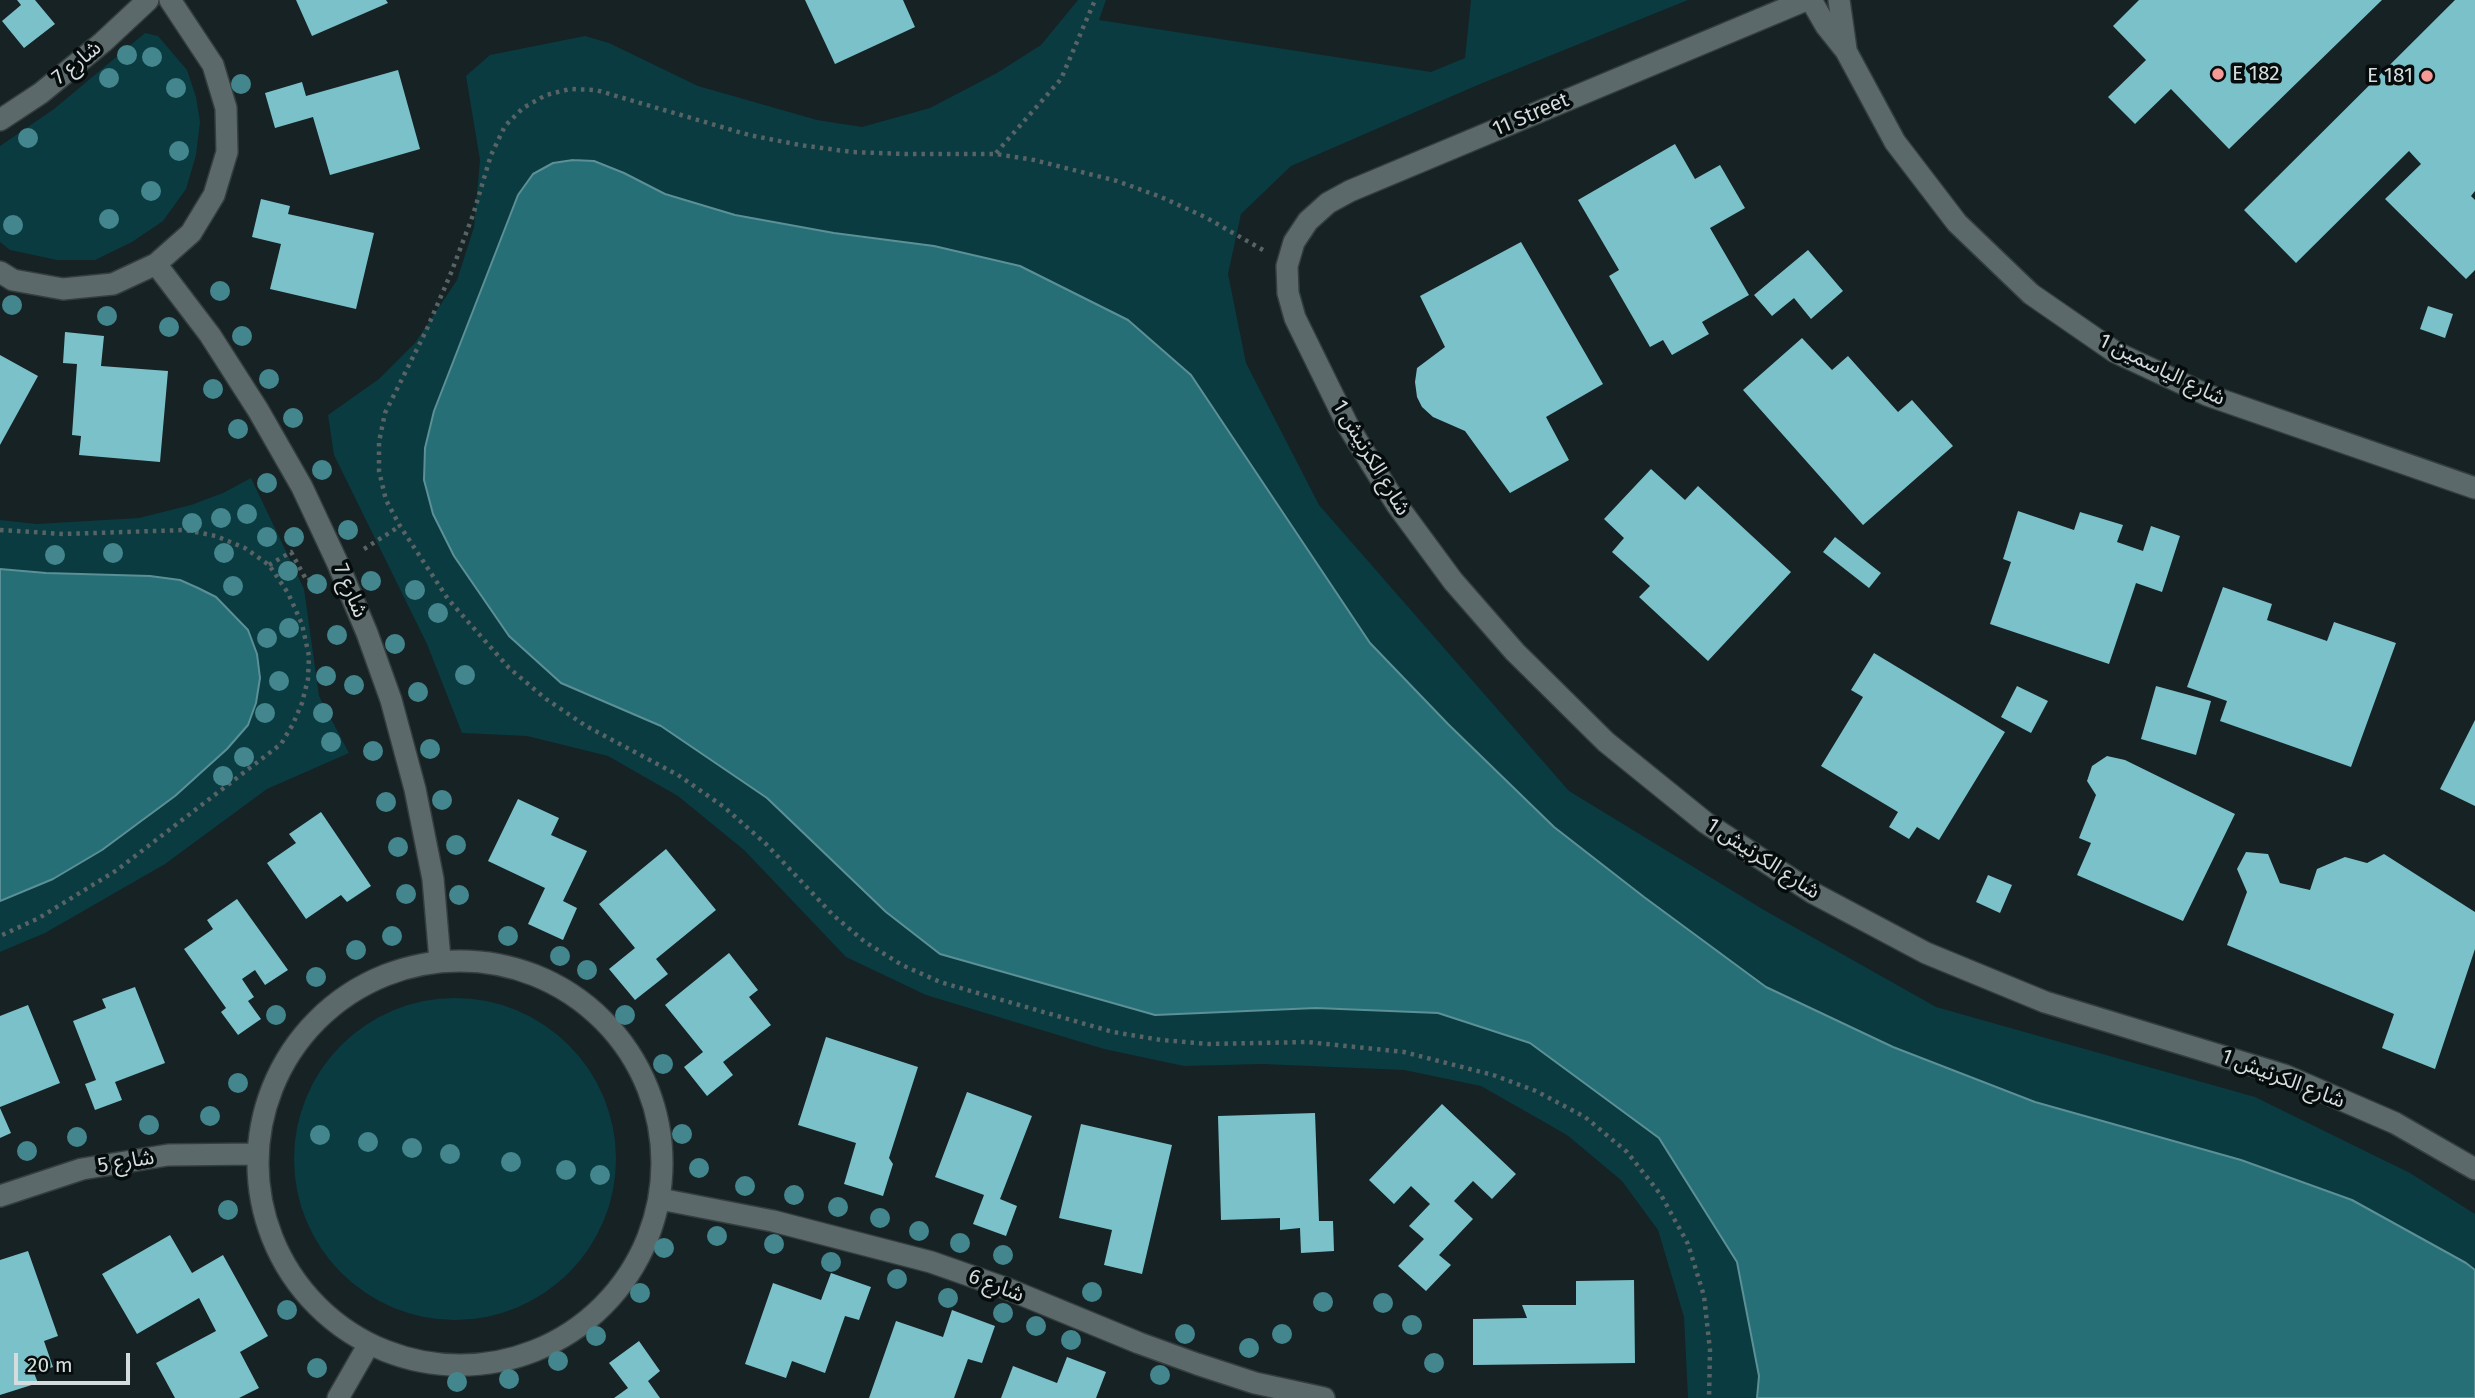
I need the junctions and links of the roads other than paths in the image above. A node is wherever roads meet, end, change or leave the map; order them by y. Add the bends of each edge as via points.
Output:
1 (148, 0) edge
2 (170, 0) edge
3 (1808, 0) edge
4 (1839, 0) edge
5 (1846, 51) junction
6 (0, 120) edge
7 (156, 264) junction
8 (1287, 266) joint
9 (0, 272) edge
10 (2475, 488) edge
11 (440, 960) junction
12 (256, 1154) junction
13 (2475, 1169) edge
14 (0, 1196) edge
15 (660, 1199) junction
16 (369, 1344) junction
17 (338, 1398) edge
18 (1324, 1398) edge

1 - 6 street, شارع 7 via 41,93
2 - 7 street via 213,65 226,107 227,152 214,195 191,233
3 - 5 street
3 - 8 street, 11 Street via 1350,191 1308,221 1294,242
4 - 5 street
5 - 10 street, شارع الياسمين 1 via 1895,142 1957,223 2031,294 2062,316 2115,352 2207,395
7 - 9 street via 113,284 63,289 13,280
7 - 11 street, شارع 7 via 210,335 258,410 302,487 367,632 415,789 433,879
8 - 13 street, شارع الكرنيش 1 via 1295,318 1348,426 1397,505 1453,581 1515,652 1606,742 1706,823 1813,893 1926,953 2045,1002 2284,1075 2395,1124
11 - 12 street via 384,974 333,1003 293,1046 267,1098
11 - 15 street via 502,964 561,987 610,1025 645,1077 662,1137
12 - 14 street, شارع 5 via 168,1155 82,1169
12 - 16 street via 262,1212 284,1266 321,1311
15 - 16 street via 640,1258 603,1308 551,1344 491,1363 429,1363
15 - 18 street, شارع 6 via 773,1221 931,1262 1197,1364
16 - 17 street

